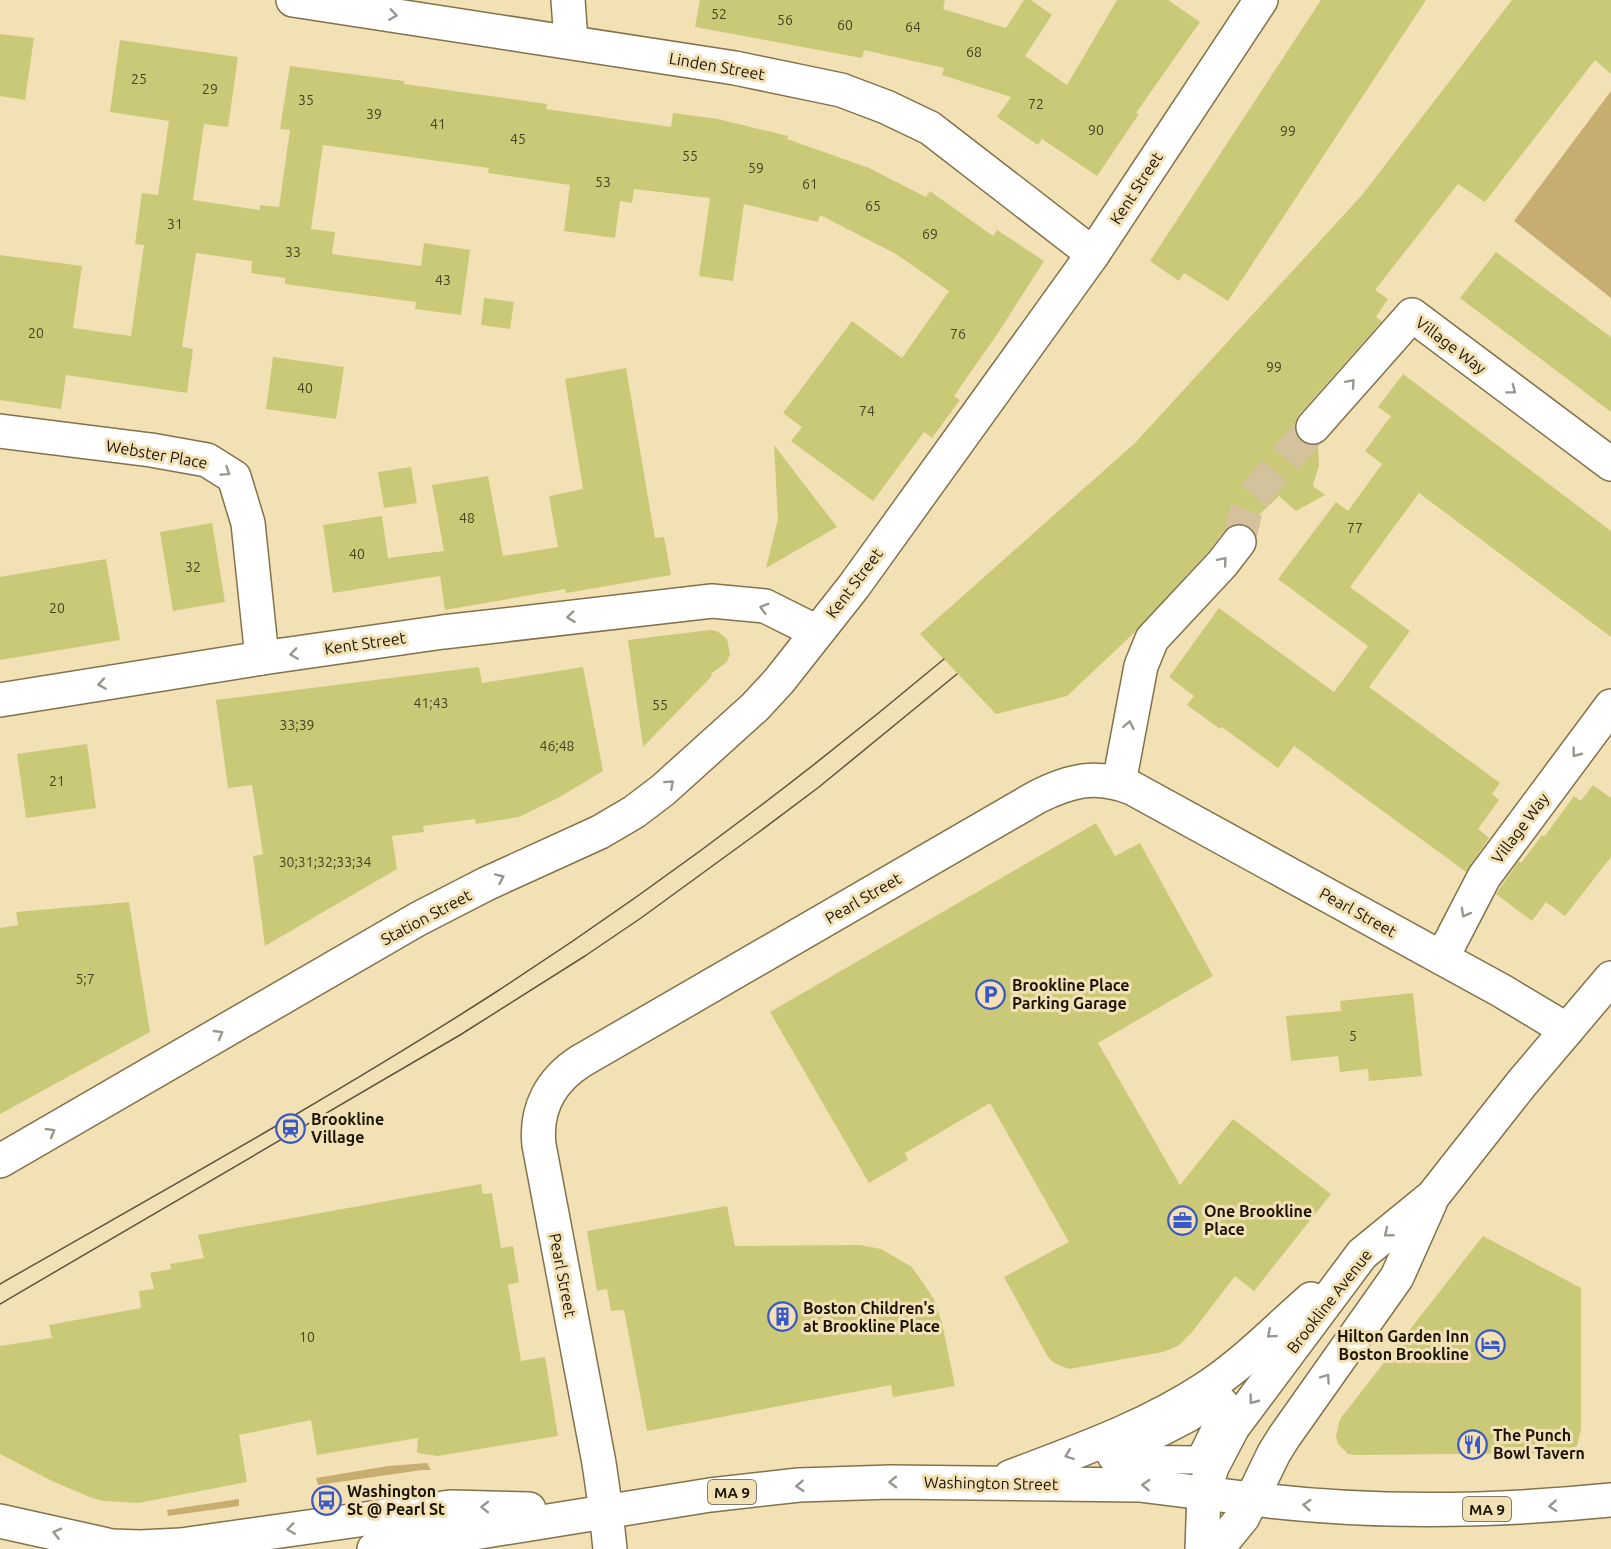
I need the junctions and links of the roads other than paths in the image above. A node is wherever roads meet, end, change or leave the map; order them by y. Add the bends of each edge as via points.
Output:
1 (293, 0) edge
2 (568, 0) edge
3 (1249, 4) edge
4 (571, 41) junction
5 (1093, 254) junction
6 (1313, 427) tunnel mouth
7 (0, 431) edge
8 (1611, 464) edge
9 (1239, 542) tunnel mouth
10 (817, 632) junction
11 (262, 658) junction
12 (0, 700) edge
13 (1611, 706) edge
14 (1119, 783) junction
15 (1442, 958) junction
16 (1611, 978) edge
17 (1567, 1030) junction
18 (0, 1161) edge
19 (1433, 1196) junction
20 (1362, 1254) junction
21 (994, 1483) junction
22 (1204, 1493) junction
23 (1252, 1499) junction
24 (1611, 1500) edge
25 (606, 1511) junction
26 (0, 1521) edge
27 (374, 1549) edge
28 (610, 1549) edge
29 (1202, 1549) edge
30 (1217, 1549) edge

1 -> 4 main road, Linden Street
2 - 4 main road
3 - 5 main road, Kent Street
4 - 5 main road, Linden Street via 735,68 829,88 886,106 930,128
5 - 10 main road, Kent Street
6 -> 8 main road, Village Way via 1412,315
7 -> 11 main road, Webster Place via 207,460 234,477 248,523
14 -> 9 main road via 1141,666 1152,639
10 -> 11 main road, Kent Street via 765,606 712,601 443,632
18 -> 10 main road, Station Street via 418,919 634,812 755,707
11 -> 12 main road, Kent Street
13 -> 15 main road, Village Way via 1496,859
14 - 15 main road, Pearl Street via 1146,794
14 - 25 main road, Pearl Street via 1074,782 1037,797 581,1061 554,1084 540,1115 539,1145
15 - 17 main road, Pearl Street
16 - 17 main road, Brookline Avenue
17 - 19 main road, Brookline Avenue
19 -> 20 main road, Brookline Avenue
23 -> 19 main road via 1284,1437 1396,1277
20 -> 21 main road via 1245,1357 1176,1407 1130,1430
20 -> 22 main road, Brookline Avenue via 1233,1427 1212,1467
22 -> 21 main road, Washington Street / MA 9 via 1139,1485
21 -> 25 main road, Washington Street / MA 9 via 800,1485
22 - 23 main road, Washington Street / MA 9
22 - 29 main road, Brookline Avenue
24 -> 23 main road, Washington Street / MA 9 via 1526,1508 1418,1511
23 - 30 main road
25 -> 26 main road via 450,1507 181,1545 140,1547 98,1544
25 - 27 main road, Washington Street / MA 9
25 - 28 main road, Pearl Street

